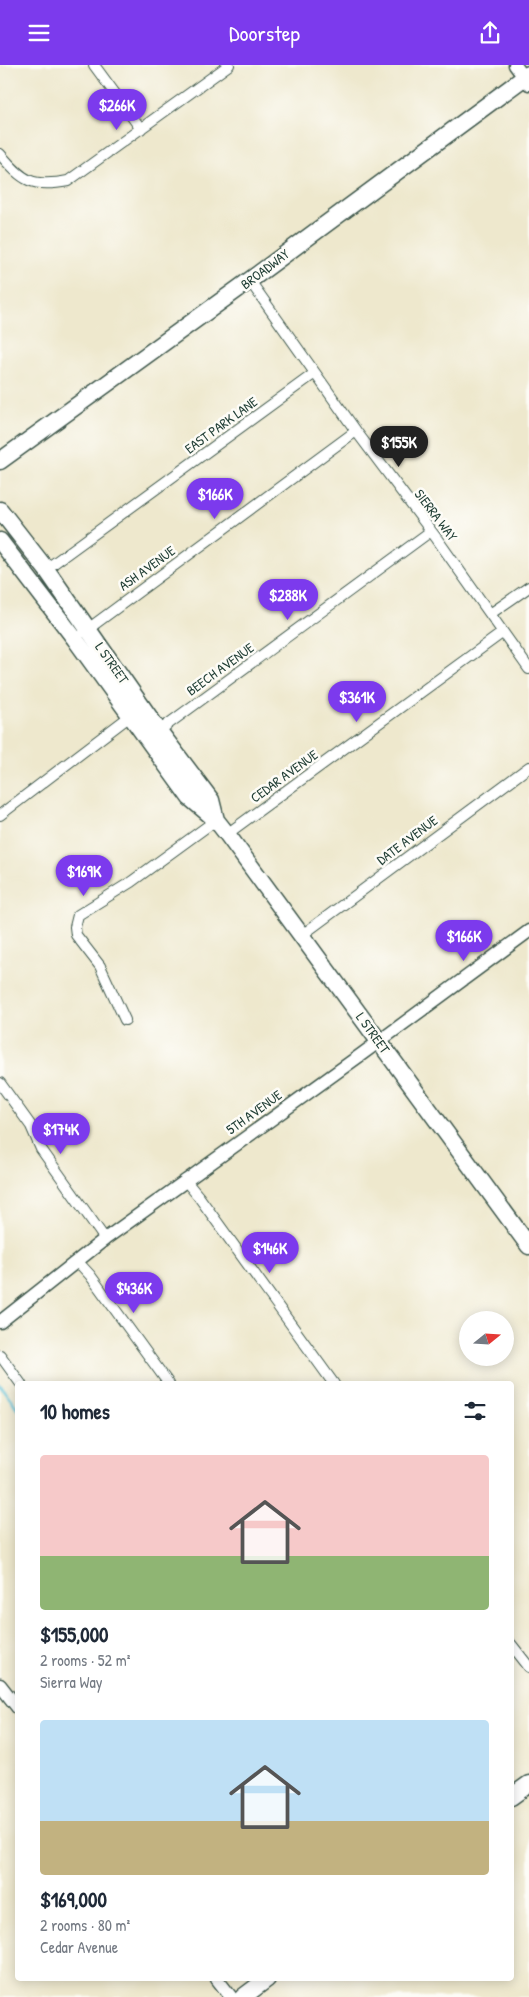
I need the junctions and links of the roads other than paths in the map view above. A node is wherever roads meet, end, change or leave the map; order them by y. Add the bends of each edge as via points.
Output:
1 (94, 65) edge
2 (229, 65) edge
3 (524, 75) edge
4 (140, 129) junction
5 (0, 154) edge
6 (250, 281) junction
7 (315, 373) junction
8 (356, 431) junction
9 (0, 461) edge
10 (0, 510) edge
11 (431, 531) junction
12 (0, 541) edge
13 (46, 569) junction
14 (529, 587) edge
15 (490, 614) junction
16 (502, 633) junction
17 (82, 634) junction
18 (529, 669) edge
19 (136, 711) junction
20 (153, 735) junction
21 (529, 767) edge
22 (0, 815) edge
23 (216, 820) junction
24 (227, 835) junction
25 (529, 931) edge
26 (302, 935) junction
27 (125, 1021) dead end
28 (379, 1041) junction
29 (0, 1083) edge
30 (185, 1180) junction
31 (105, 1239) junction
32 (529, 1246) edge
33 (78, 1262) junction
34 (0, 1322) edge
35 (0, 1355) edge
36 (19, 1381) edge
37 (167, 1381) edge
38 (332, 1381) edge
39 (514, 1647) edge
40 (529, 1667) edge
41 (0, 1685) edge
42 (15, 1704) edge
43 (529, 1784) edge
44 (514, 1795) edge
45 (219, 1981) edge
46 (264, 1981) edge
47 (231, 1997) edge
48 (243, 1997) edge

1 - 4 street
2 - 4 street
3 - 6 main road, BROADWAY
4 - 5 street via 68,181 48,185 28,181
6 - 7 street, SIERRA WAY
6 - 9 main road, BROADWAY
7 - 8 street, SIERRA WAY
7 - 13 street, EAST PARK LANE
8 - 11 street, SIERRA WAY
8 - 17 street, ASH AVENUE
10 - 13 main road, L STREET
11 - 15 street, SIERRA WAY
11 - 20 street, BEECH AVENUE
12 - 17 main road, L STREET
13 - 17 main road, L STREET
14 - 15 street
15 - 16 street, SIERRA WAY
16 - 18 street, SIERRA WAY
16 - 24 street, CEDAR AVENUE
17 - 19 main road, L STREET
19 - 20 main road, L STREET
19 - 22 street
20 - 23 main road, L STREET via 211,800
21 - 26 street, DATE AVENUE
23 - 24 main road, L STREET
23 - 27 street via 131,882 78,915 76,935 100,966
24 - 26 main road, L STREET
25 - 28 street, 5TH AVENUE
26 - 28 main road, L STREET
28 - 30 street, 5TH AVENUE
28 - 32 main road, L STREET
29 - 31 street via 31,1126 41,1149
30 - 31 street, 5TH AVENUE
30 - 38 street
31 - 33 street, 5TH AVENUE
33 - 34 street, 5TH AVENUE
33 - 37 street
35 - 36 street
39 - 40 street
41 - 42 street
43 - 44 main road
45 - 47 street
46 - 48 main road

